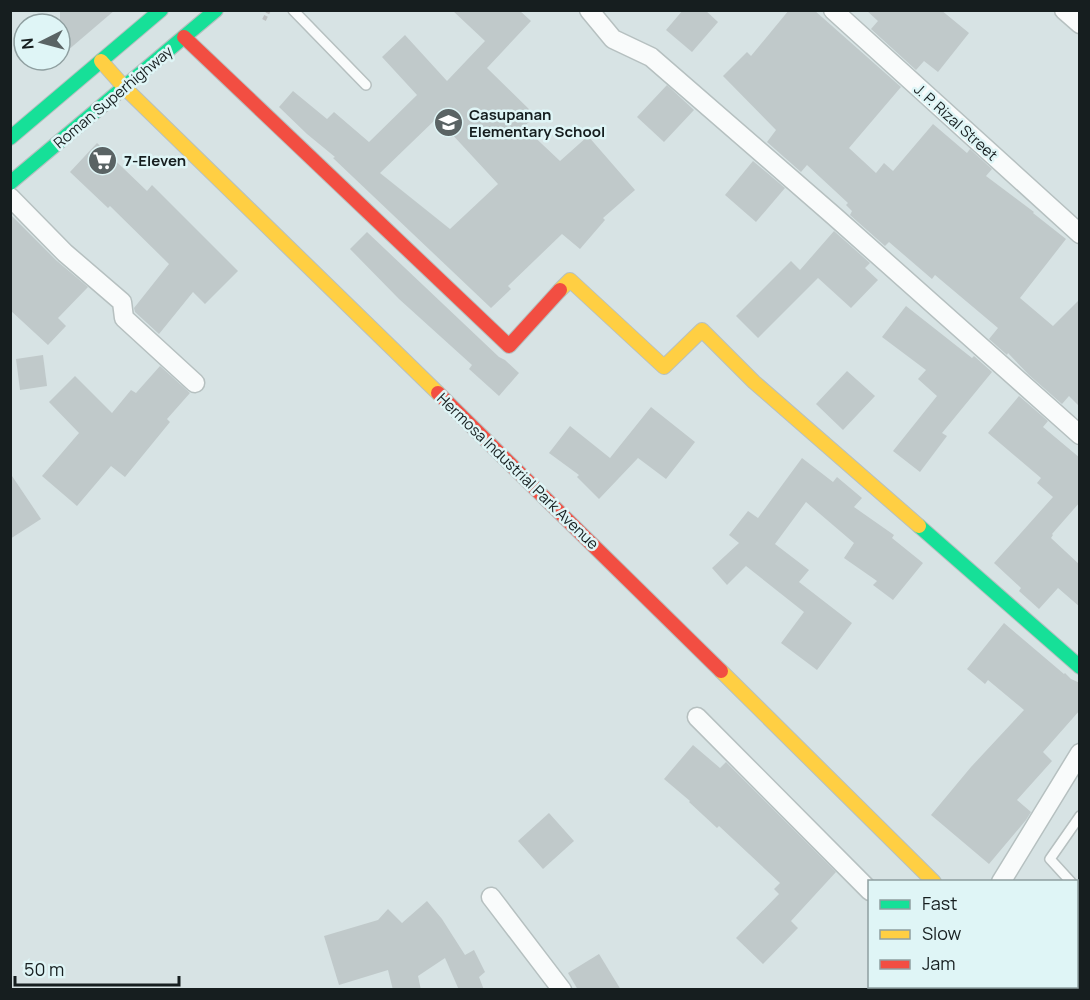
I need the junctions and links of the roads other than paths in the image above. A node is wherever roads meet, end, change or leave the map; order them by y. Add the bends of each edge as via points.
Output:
1 (161, 10) edge
2 (216, 10) edge
3 (293, 10) edge
4 (589, 10) edge
5 (833, 10) edge
6 (1064, 10) edge
7 (1080, 24) edge
8 (184, 37) junction
9 (101, 61) junction
10 (366, 85) dead end
11 (125, 88) junction
12 (10, 138) edge
13 (10, 183) edge
14 (10, 196) edge
15 (1080, 234) edge
16 (195, 382) dead end
17 (1080, 435) edge
18 (1080, 667) edge
19 (698, 717) dead end
20 (1080, 753) edge
21 (1080, 816) edge
22 (932, 880) edge
23 (1001, 880) edge
24 (1069, 880) edge
25 (868, 889) edge
26 (490, 897) dead end
27 (562, 990) edge

1 - 9 street
2 - 8 street, Roman Superhighway
3 - 10 lane
4 - 17 street via 613,39 651,57
5 - 15 street, J. P. Rizal Street
6 - 7 street
8 - 11 street, Roman Superhighway
8 - 18 street via 509,346 570,280 664,367 702,330 754,382
9 - 11 street, Hermosa Industrial Park Avenue
9 - 12 street
11 - 13 street, Roman Superhighway
11 - 22 street, Hermosa Industrial Park Avenue
14 - 16 street via 65,253 122,302 124,318
19 - 25 street
20 - 23 street
21 - 24 lane via 1050,859
26 - 27 street

